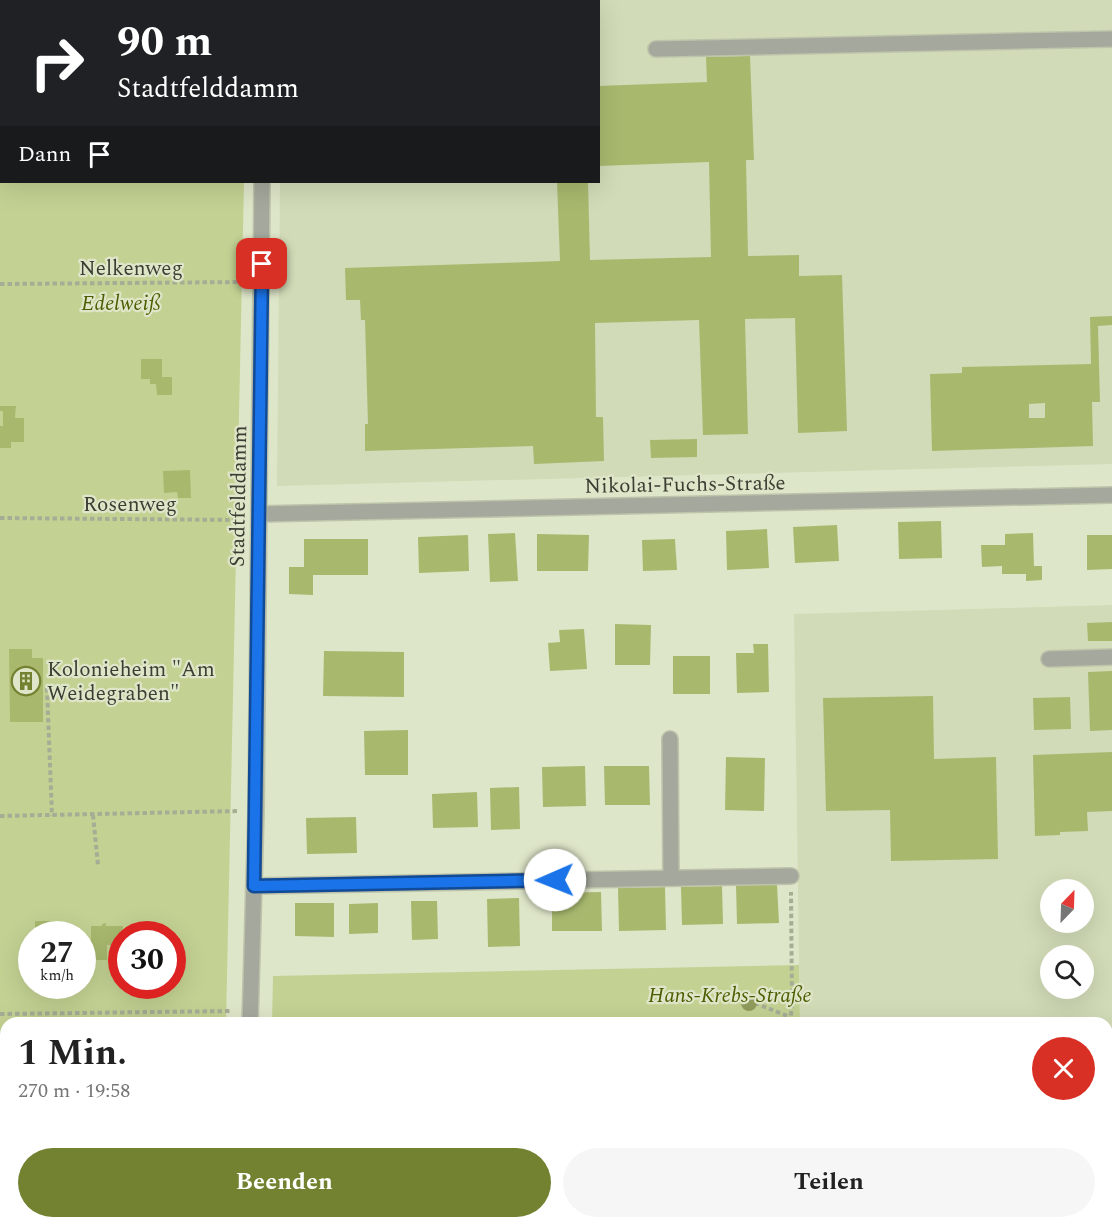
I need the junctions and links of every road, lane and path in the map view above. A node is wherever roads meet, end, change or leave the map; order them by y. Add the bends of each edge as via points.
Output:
1 (1112, 39) edge
2 (656, 49) dead end
3 (262, 183) edge
4 (261, 282) junction
5 (0, 284) edge
6 (1112, 495) edge
7 (259, 517) junction
8 (0, 518) edge
9 (1112, 657) edge
10 (1049, 659) dead end
11 (47, 688) dead end
12 (670, 739) dead end
13 (256, 811) junction
14 (93, 815) junction
15 (0, 816) edge
16 (52, 816) junction
17 (98, 865) dead end
18 (791, 876) joint
19 (671, 878) junction
20 (254, 886) junction
21 (755, 1003) dead end
22 (0, 1014) edge
23 (250, 1017) edge
24 (784, 1017) edge
25 (790, 1017) edge

1 - 2 street
3 - 4 street, Stadtfelddamm
4 - 5 path, Nelkenweg
4 - 7 street, Stadtfelddamm
6 - 7 street, Nikolai-Fuchs-Straße
7 - 8 path, Rosenweg
7 - 13 street, Stadtfelddamm
9 - 10 street
11 - 16 path
12 - 19 street
13 - 14 path
13 - 20 street, Stadtfelddamm
14 - 16 path
14 - 17 path
15 - 16 path
18 - 19 street
18 - 25 path
19 - 20 street
20 - 23 street, Stadtfelddamm
21 - 24 path
22 - 23 path

